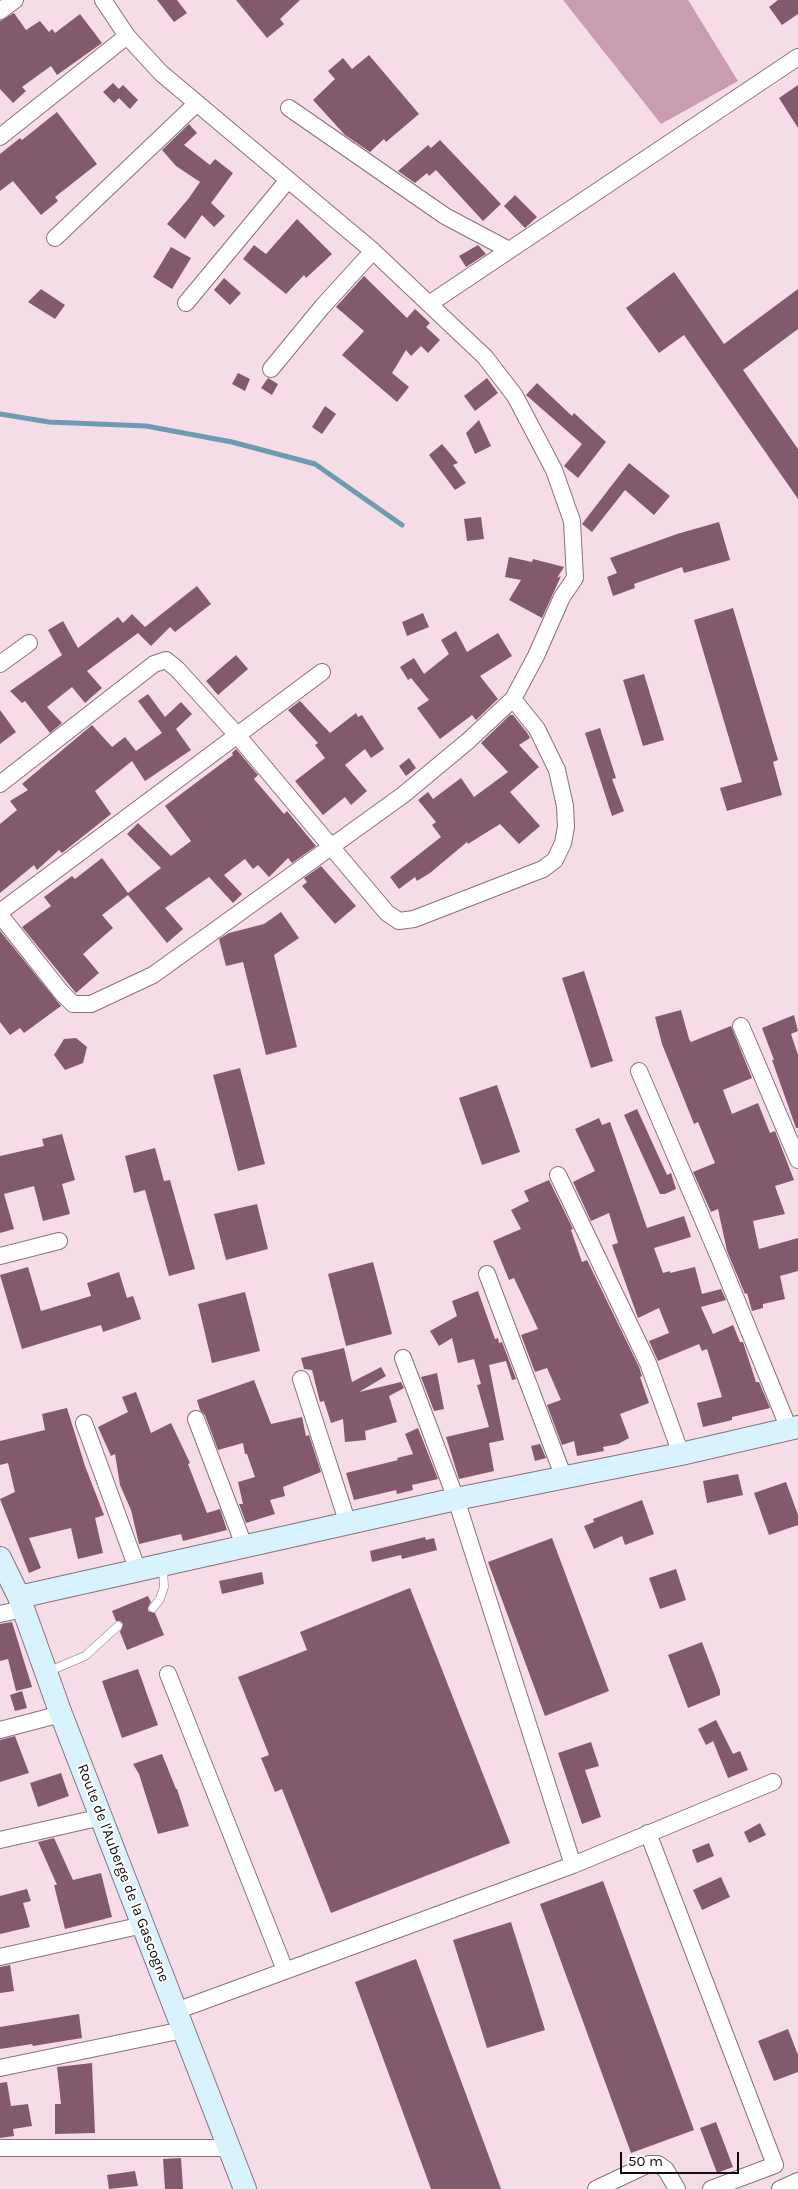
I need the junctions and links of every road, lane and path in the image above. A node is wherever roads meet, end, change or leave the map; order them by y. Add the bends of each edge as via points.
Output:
1 (15, 0) edge
2 (102, 0) edge
3 (0, 11) edge
4 (127, 36) junction
5 (798, 57) edge
6 (196, 104) junction
7 (289, 108) dead end
8 (0, 137) edge
9 (288, 180) junction
10 (55, 238) dead end
11 (509, 250) junction
12 (373, 251) junction
13 (186, 303) dead end
14 (429, 304) junction
15 (271, 369) dead end
16 (29, 643) dead end
17 (0, 664) edge
18 (322, 672) dead end
19 (513, 699) junction
20 (237, 735) junction
21 (0, 784) edge
22 (332, 847) junction
23 (0, 914) edge
24 (742, 1026) dead end
25 (638, 1071) dead end
26 (798, 1160) edge
27 (558, 1174) dead end
28 (59, 1241) dead end
29 (0, 1256) edge
30 (487, 1274) dead end
31 (403, 1358) dead end
32 (300, 1379) dead end
33 (196, 1419) dead end
34 (84, 1423) dead end
35 (793, 1428) edge
36 (681, 1454) junction
37 (564, 1478) junction
38 (456, 1499) junction
39 (348, 1524) junction
40 (245, 1548) junction
41 (0, 1558) edge
42 (163, 1566) junction
43 (138, 1571) junction
44 (21, 1603) junction
45 (153, 1608) dead end
46 (0, 1614) edge
47 (118, 1626) dead end
48 (46, 1672) junction
49 (168, 1674) dead end
50 (62, 1714) junction
51 (0, 1730) edge
52 (773, 1782) dead end
53 (102, 1817) junction
54 (648, 1833) junction
55 (0, 1840) edge
56 (573, 1865) junction
57 (143, 1925) junction
58 (0, 1957) edge
59 (285, 1970) junction
60 (180, 2020) junction
61 (0, 2068) edge
62 (0, 2148) edge
63 (230, 2148) junction
64 (798, 2181) edge
65 (245, 2189) edge
66 (596, 2189) edge
67 (677, 2189) edge
68 (711, 2189) edge
69 (780, 2189) edge

1 - 3 street
2 - 4 street
4 - 6 street
4 - 8 street
5 - 11 street
6 - 9 street
6 - 10 street
7 - 11 street via 445,216
9 - 12 street
9 - 13 street
11 - 14 street
12 - 14 street
12 - 15 street
14 - 19 street via 485,357 515,396 554,470 572,521 575,578 562,597
16 - 17 street
18 - 20 street
19 - 22 street via 402,796
19 - 22 street via 536,729 557,770 566,827 555,860 543,869 414,919 399,921 386,913
20 - 21 street via 166,660 154,664
20 - 22 street
20 - 23 street
22 - 23 street via 153,975 91,1004 73,1004
24 - 26 street
25 - 35 street
27 - 36 street via 648,1363
28 - 29 street
30 - 37 street
31 - 38 street
32 - 39 street
33 - 40 street
34 - 43 street
35 - 36 street
36 - 37 street
37 - 38 street
38 - 39 street
38 - 56 street
39 - 40 street
40 - 42 street
41 - 44 street, Route de l'Auberge de la Gascogne
42 - 43 street
42 - 45 lane via 164,1587
43 - 44 street
44 - 46 street
44 - 48 street, Route de l'Auberge de la Gascogne
47 - 48 lane via 85,1656
48 - 50 street, Route de l'Auberge de la Gascogne
49 - 59 street
50 - 51 street
50 - 53 street, Route de l'Auberge de la Gascogne
52 - 54 street
53 - 55 street
53 - 57 street, Route de l'Auberge de la Gascogne
54 - 56 street
54 - 68 street via 775,2165
56 - 59 street
57 - 58 street
57 - 60 street, Route de l'Auberge de la Gascogne
59 - 60 street
60 - 61 street
60 - 63 street, Route de l'Auberge de la Gascogne
62 - 63 street
63 - 65 street, Route de l'Auberge de la Gascogne
64 - 69 street
66 - 67 street via 649,2164 658,2164 666,2170

